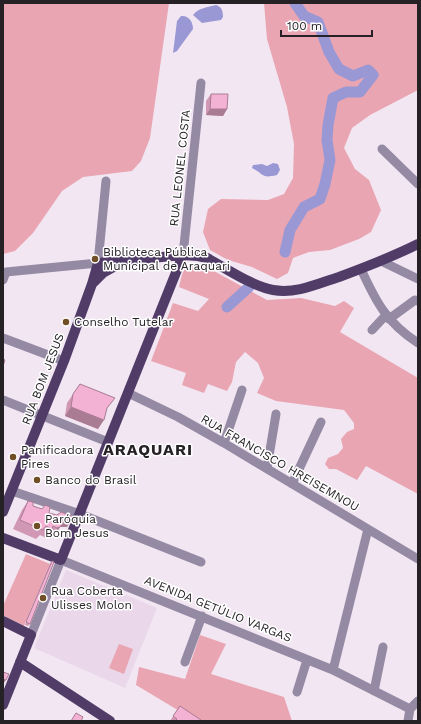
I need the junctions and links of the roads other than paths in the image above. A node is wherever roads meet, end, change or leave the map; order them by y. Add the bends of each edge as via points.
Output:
1 (201, 83) dead end
2 (382, 149) dead end
3 (106, 181) dead end
4 (418, 184) edge
5 (418, 244) edge
6 (183, 255) junction
7 (134, 260) junction
8 (381, 261) junction
9 (98, 263) junction
10 (360, 269) junction
11 (5, 276) edge
12 (418, 279) edge
13 (92, 284) junction
14 (418, 301) edge
15 (388, 317) junction
16 (372, 330) dead end
17 (3, 338) edge
18 (418, 343) edge
19 (64, 361) junction
20 (242, 390) dead end
21 (128, 394) junction
22 (3, 400) edge
23 (276, 414) dead end
24 (43, 416) junction
25 (321, 422) dead end
26 (108, 442) junction
27 (224, 443) junction
28 (267, 468) junction
29 (292, 484) junction
30 (12, 491) junction
31 (3, 512) edge
32 (80, 514) junction
33 (368, 529) junction
34 (3, 538) edge
35 (418, 559) edge
36 (61, 560) junction
37 (201, 562) dead end
38 (202, 616) junction
39 (3, 621) edge
40 (31, 635) junction
41 (383, 647) dead end
42 (307, 660) junction
43 (20, 662) junction
44 (185, 662) dead end
45 (333, 670) junction
46 (374, 691) junction
47 (296, 692) dead end
48 (418, 702) edge
49 (3, 705) edge
50 (410, 709) junction
51 (105, 719) edge
52 (408, 721) edge

1 - 6 street, RUA LEONEL COSTA
2 - 4 street
3 - 9 street, RUA BOM JESUS
5 - 8 main road
6 - 7 main road
6 - 10 main road via 207,258 254,283 283,291 306,288
6 - 21 main road
7 - 9 main road
7 - 13 main road via 118,264 103,273
8 - 10 main road
8 - 12 street
9 - 11 street
9 - 13 main road, RUA BOM JESUS
10 - 15 street via 378,304
13 - 19 main road, RUA BOM JESUS
14 - 15 street via 415,300
15 - 16 street
15 - 18 street via 399,330
17 - 19 street
19 - 24 main road, RUA BOM JESUS
20 - 27 street
21 - 26 main road
21 - 27 street, RUA FRANCISCO HREISEMNOU via 162,409
22 - 24 street
23 - 28 street
24 - 26 street
24 - 30 main road, RUA BOM JESUS
25 - 29 street
26 - 32 main road
27 - 28 street, RUA FRANCISCO HREISEMNOU
28 - 29 street, RUA FRANCISCO HREISEMNOU
29 - 33 street, RUA FRANCISCO HREISEMNOU
30 - 31 main road, RUA BOM JESUS
30 - 32 street
32 - 36 main road
32 - 37 street
33 - 35 street, RUA FRANCISCO HREISEMNOU
33 - 45 street
34 - 36 main road, AVENIDA GETÚLIO VARGAS
36 - 38 street, AVENIDA GETÚLIO VARGAS
36 - 40 street
38 - 42 street, AVENIDA GETÚLIO VARGAS
38 - 44 street
39 - 40 main road
40 - 43 main road
41 - 46 street
42 - 45 street, AVENIDA GETÚLIO VARGAS
42 - 47 street
43 - 49 main road
43 - 51 main road
45 - 46 street, AVENIDA GETÚLIO VARGAS
46 - 50 street, AVENIDA GETÚLIO VARGAS
48 - 50 street
50 - 52 street

